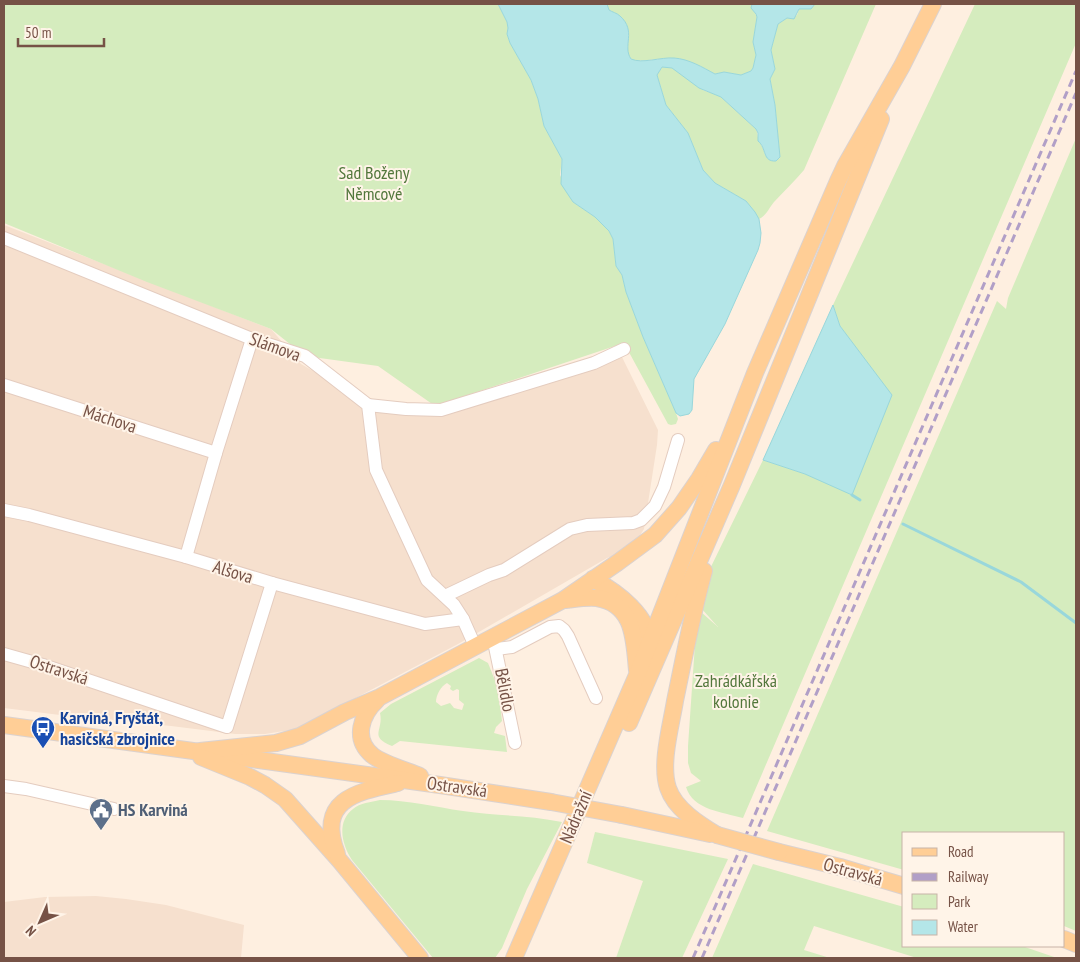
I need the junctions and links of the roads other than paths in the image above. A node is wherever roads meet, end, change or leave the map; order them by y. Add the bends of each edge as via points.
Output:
1 (933, 4) edge
2 (902, 66) junction
3 (4, 238) edge
4 (252, 339) junction
5 (624, 349) dead end
6 (755, 373) junction
7 (4, 385) edge
8 (368, 405) junction
9 (678, 440) dead end
10 (216, 453) junction
11 (4, 510) edge
12 (716, 522) junction
13 (186, 558) junction
14 (593, 579) junction
15 (272, 583) junction
16 (446, 596) junction
17 (563, 600) junction
18 (463, 619) junction
19 (650, 641) junction
20 (495, 643) junction
21 (475, 646) junction
22 (4, 654) edge
23 (644, 674) junction
24 (380, 697) junction
25 (596, 698) dead end
26 (4, 725) edge
27 (515, 743) dead end
28 (177, 748) junction
29 (200, 751) junction
30 (409, 780) junction
31 (440, 785) junction
32 (4, 786) edge
33 (114, 809) dead end
34 (717, 836) junction
35 (340, 861) junction
36 (902, 885) edge
37 (534, 913) junction
38 (420, 958) edge
39 (504, 958) edge
40 (514, 958) edge
41 (523, 958) edge

1 - 2 main road
2 - 6 main road via 846,166
2 - 12 main road
3 - 4 street, Slámova
4 - 8 street, Slámova via 305,356
4 - 10 street
5 - 8 street via 594,363 441,410
6 - 14 main road via 718,446 679,508 655,535
6 - 19 main road
7 - 10 street, Máchova
8 - 16 street via 376,470 427,580
9 - 16 street via 656,506 641,520 570,529 504,570
10 - 13 street
11 - 13 street, Alšova
12 - 23 main road
12 - 34 main road via 689,632 670,727 665,771 668,788 678,804
13 - 15 street, Alšova
14 - 17 main road
14 - 19 main road via 624,600 641,620
15 - 18 street, Alšova via 426,624
15 - 22 street, Ostravská via 227,727
16 - 18 street
17 - 20 main road
17 - 23 main road via 598,598 621,610 631,627
18 - 21 street
19 - 23 main road
20 - 21 main road
20 - 25 street via 512,648 550,627 559,626 568,636
20 - 27 street, Bělidlo
21 - 24 main road
23 - 37 main road, Nádražní
23 - 41 main road
24 - 29 main road via 294,738
24 - 31 main road via 362,718 361,734 367,749 375,757
26 - 28 main road, Ostravská
28 - 29 main road, Ostravská
28 - 35 main road via 250,777 279,794
29 - 30 main road, Ostravská
30 - 31 main road, Ostravská
30 - 35 main road via 361,791 344,801 332,824 333,842
31 - 34 main road, Ostravská, bridge via 622,815
32 - 33 street
34 - 36 main road, Ostravská, bridge
35 - 38 main road
37 - 39 main road
37 - 40 main road, Nádražní

